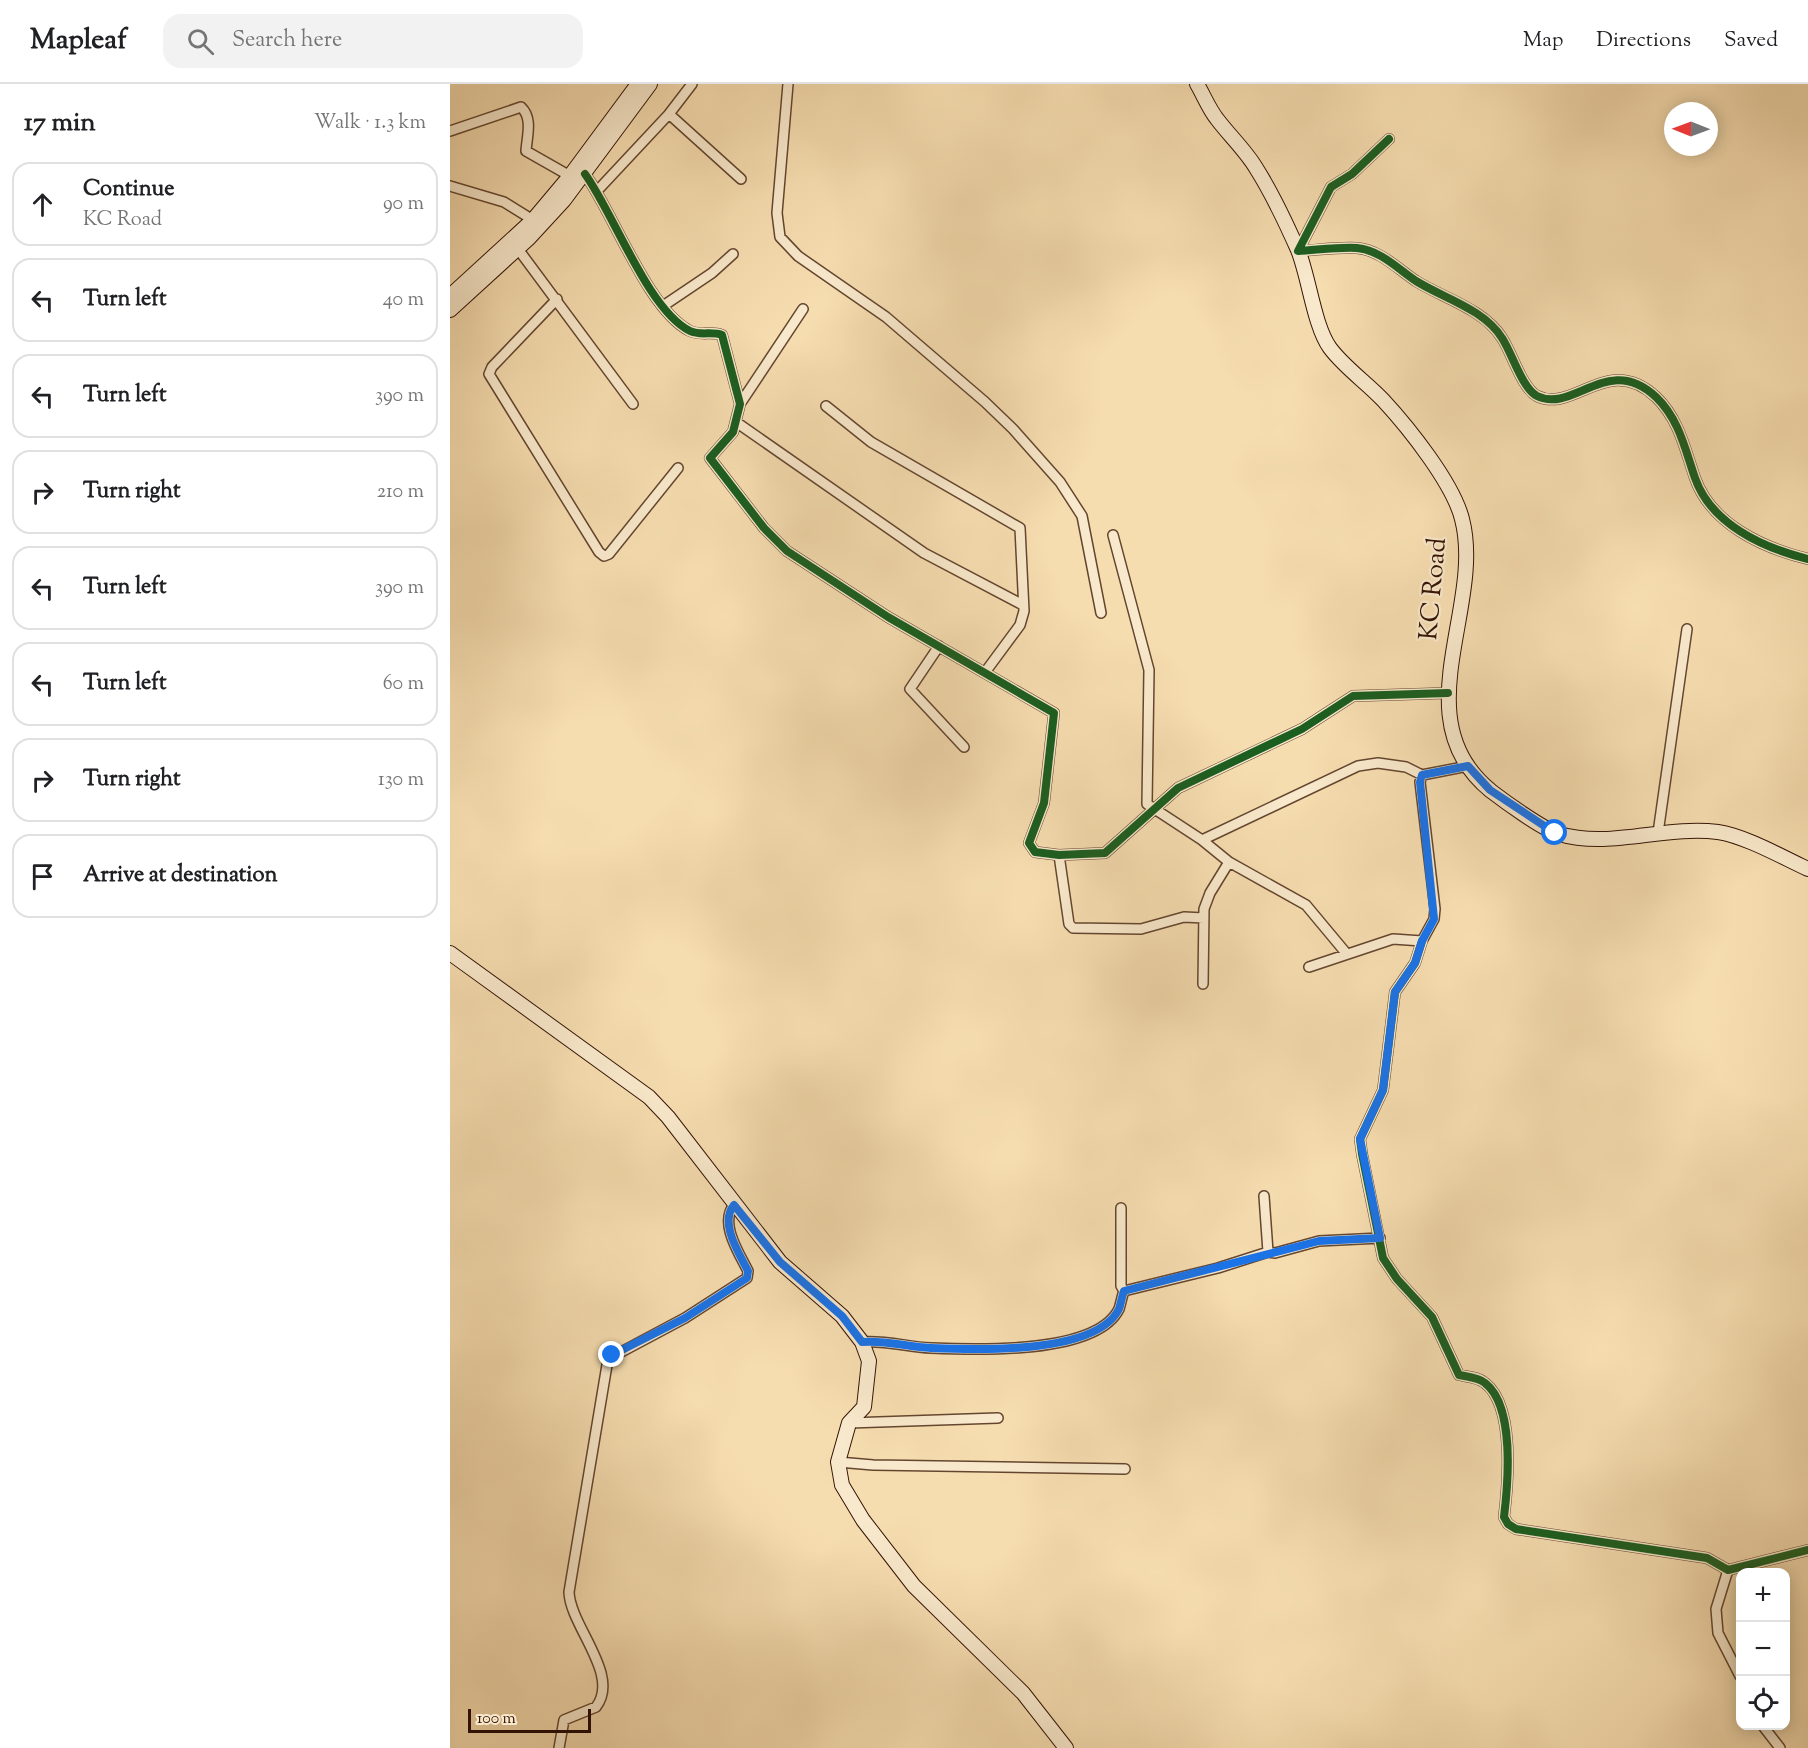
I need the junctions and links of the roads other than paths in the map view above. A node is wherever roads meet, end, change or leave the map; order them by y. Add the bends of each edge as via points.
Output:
1 (638, 84) edge
2 (650, 84) edge
3 (692, 84) edge
4 (788, 84) edge
5 (1197, 84) edge
6 (669, 114) junction
7 (450, 131) edge
8 (1389, 139) dead end
9 (598, 147) junction
10 (585, 174) junction
11 (570, 176) junction
12 (741, 179) dead end
13 (450, 186) edge
14 (597, 191) junction
15 (533, 220) junction
16 (518, 249) junction
17 (1298, 251) junction
18 (733, 254) dead end
19 (450, 296) edge
20 (557, 299) junction
21 (663, 306) junction
22 (803, 309) dead end
23 (450, 310) edge
24 (633, 404) dead end
25 (740, 404) junction
26 (826, 406) dead end
27 (736, 422) junction
28 (678, 468) dead end
29 (1113, 535) dead end
30 (1808, 559) edge
31 (1023, 605) junction
32 (1101, 613) dead end
33 (1687, 629) dead end
34 (939, 646) junction
35 (986, 671) junction
36 (1448, 693) junction
37 (964, 747) dead end
38 (1468, 766) junction
39 (1422, 775) junction
40 (1153, 810) junction
41 (1658, 832) junction
42 (1202, 840) junction
43 (1059, 855) junction
44 (1229, 862) junction
45 (1808, 869) edge
46 (1204, 918) junction
47 (1422, 941) junction
48 (450, 953) edge
49 (1346, 953) junction
50 (1309, 966) dead end
51 (1203, 984) dead end
52 (1264, 1196) dead end
53 (734, 1205) junction
54 (1121, 1208) dead end
55 (1380, 1238) junction
56 (1268, 1252) junction
57 (1124, 1291) junction
58 (862, 1342) junction
59 (998, 1418) dead end
60 (849, 1423) junction
61 (838, 1462) junction
62 (1125, 1469) dead end
63 (1808, 1550) edge
64 (1728, 1570) junction
65 (1736, 1668) edge
66 (1767, 1730) edge
67 (559, 1748) edge
68 (1066, 1748) edge
69 (1780, 1748) edge

1 - 9 main road
2 - 9 main road
3 - 6 street
4 - 32 street via 777,213 780,237 798,256 886,317 985,402 1060,482 1082,516
5 - 17 main road, KC Road via 1214,116 1256,167
6 - 12 street
6 - 14 street
7 - 11 street via 521,107 529,120 526,151
8 - 17 street via 1332,187
9 - 10 main road
9 - 11 main road
10 - 14 street
10 - 16 main road
11 - 15 main road
13 - 15 street via 504,202
14 - 21 street
15 - 19 main road
16 - 20 street
16 - 23 main road
17 - 30 street via 1359,248 1391,262 1491,325 1536,396 1552,399 1612,380 1641,385 1657,398 1680,430 1704,500 1716,513 1732,526
17 - 36 main road, KC Road via 1328,345 1407,429 1446,483 1462,517 1467,551
18 - 21 street
20 - 24 street
20 - 28 street via 489,374 604,556
21 - 25 street via 693,333 722,335
22 - 25 street
25 - 27 street
26 - 31 street via 871,442 1020,528
27 - 31 street via 924,553
27 - 34 street via 734,432 710,458 764,528 787,551
29 - 40 street via 1149,670 1147,804
31 - 35 street via 1020,625
33 - 41 street
34 - 35 street
34 - 37 street via 910,689
35 - 43 street via 1054,712 1044,803 1029,843 1035,852
36 - 38 main road, KC Road via 1451,728
36 - 40 street via 1353,696 1302,729 1178,788
38 - 39 street
38 - 41 main road, KC Road via 1490,790 1555,833 1578,838 1615,838
39 - 42 street via 1406,767 1378,763 1358,766
39 - 47 street via 1435,909
40 - 42 street
40 - 43 street via 1105,853
41 - 45 main road, KC Road via 1722,832
42 - 44 street
43 - 46 street via 1069,924 1073,928 1141,929 1184,917
44 - 46 street via 1210,893
44 - 49 street via 1306,905
46 - 51 street
47 - 49 street via 1394,939
47 - 55 street via 1415,963 1395,992 1383,1090 1360,1139
48 - 53 main road via 649,1097
49 - 50 street
52 - 56 street
53 - 58 main road via 780,1262 842,1316
53 - 67 street via 728,1222 748,1271 747,1278 685,1318 608,1359 569,1592 571,1606 595,1653 603,1693 593,1710 564,1720
54 - 57 street
55 - 56 street via 1319,1241
55 - 64 street via 1383,1258 1432,1317 1459,1375 1486,1383 1500,1403 1509,1459 1504,1517 1508,1524 1516,1529 1707,1558
56 - 57 street
57 - 58 street via 1118,1309 1108,1321 1057,1344 929,1348
58 - 60 main road via 869,1361 864,1407
59 - 60 street
60 - 61 main road
61 - 62 street
61 - 68 main road via 842,1485 863,1520 914,1586 1023,1694
63 - 64 street
64 - 65 street via 1716,1609 1718,1633
66 - 69 street

